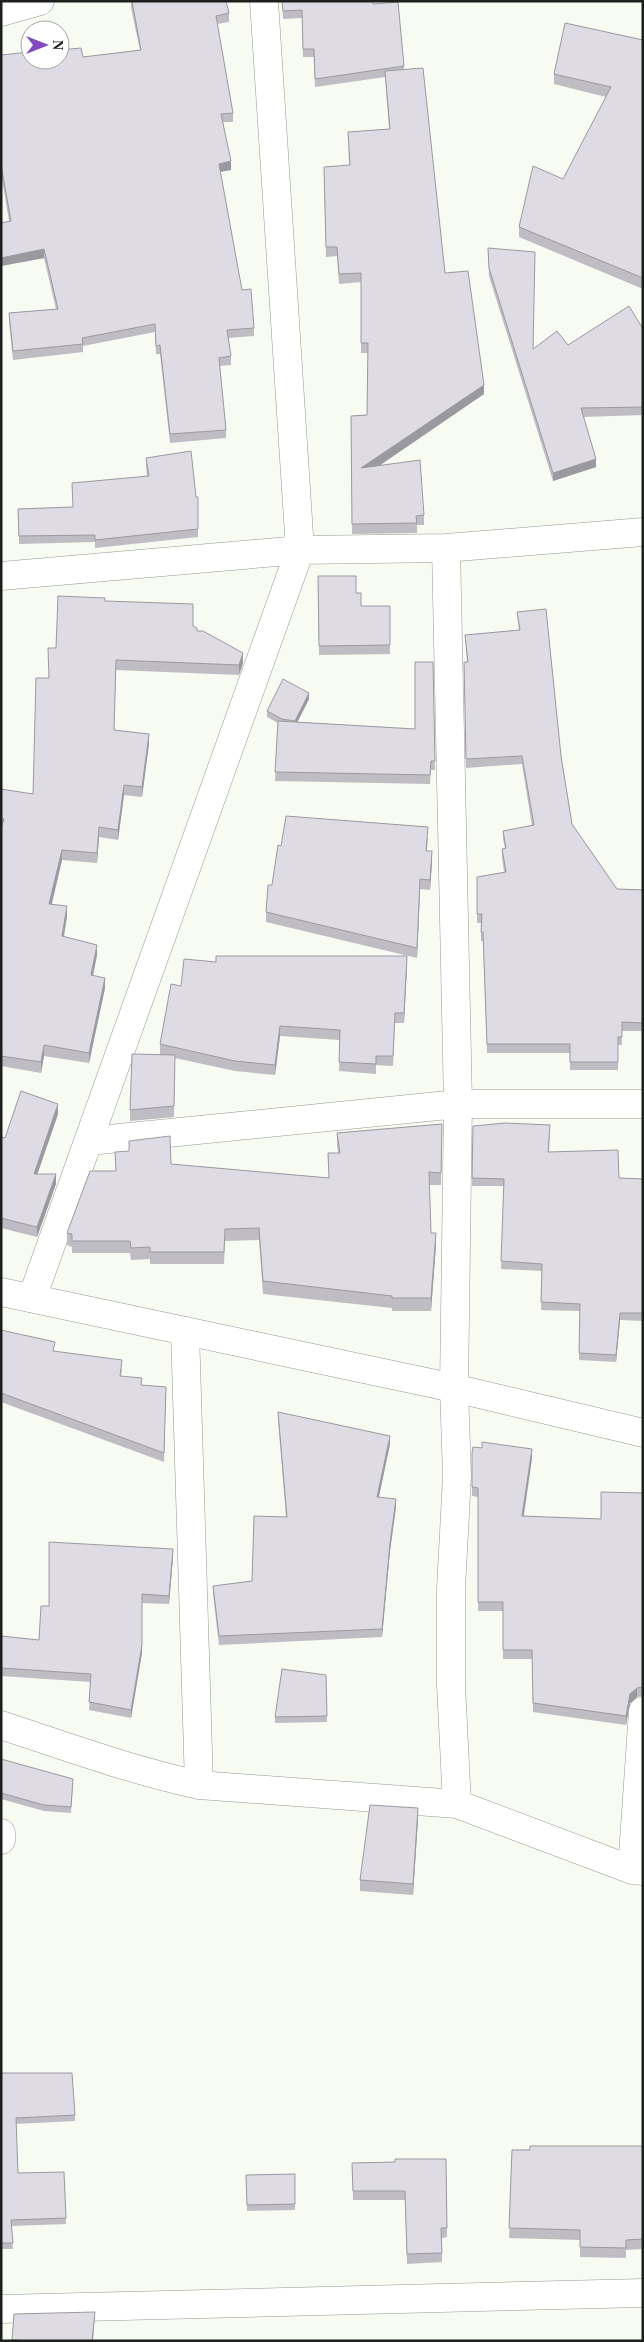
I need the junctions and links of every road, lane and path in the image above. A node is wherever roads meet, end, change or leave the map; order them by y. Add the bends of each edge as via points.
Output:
1 (40, 1) edge
2 (264, 1) edge
3 (1, 12) edge
4 (643, 532) edge
5 (446, 548) junction
6 (300, 550) junction
7 (1, 576) edge
8 (458, 1104) junction
9 (643, 1104) edge
10 (89, 1141) junction
11 (1, 1292) edge
12 (32, 1298) junction
13 (185, 1330) junction
14 (454, 1388) junction
15 (643, 1433) edge
16 (643, 1711) edge
17 (1, 1725) edge
18 (199, 1785) junction
19 (457, 1804) junction
20 (1, 1833) edge
21 (1, 1840) edge
22 (638, 1870) edge
23 (643, 2293) edge
24 (1, 2308) edge

1 - 3 street
2 - 6 street
4 - 5 street
5 - 6 street
5 - 8 street
6 - 7 street
6 - 10 street
8 - 9 street
8 - 10 street
8 - 14 street
10 - 12 street
11 - 12 street
12 - 13 street
13 - 14 street
13 - 18 street
14 - 15 street
14 - 19 street via 457,1476 450,1588 450,1684
16 - 22 street
17 - 18 street via 88,1755
18 - 19 street
19 - 22 street
20 - 21 street
23 - 24 street

